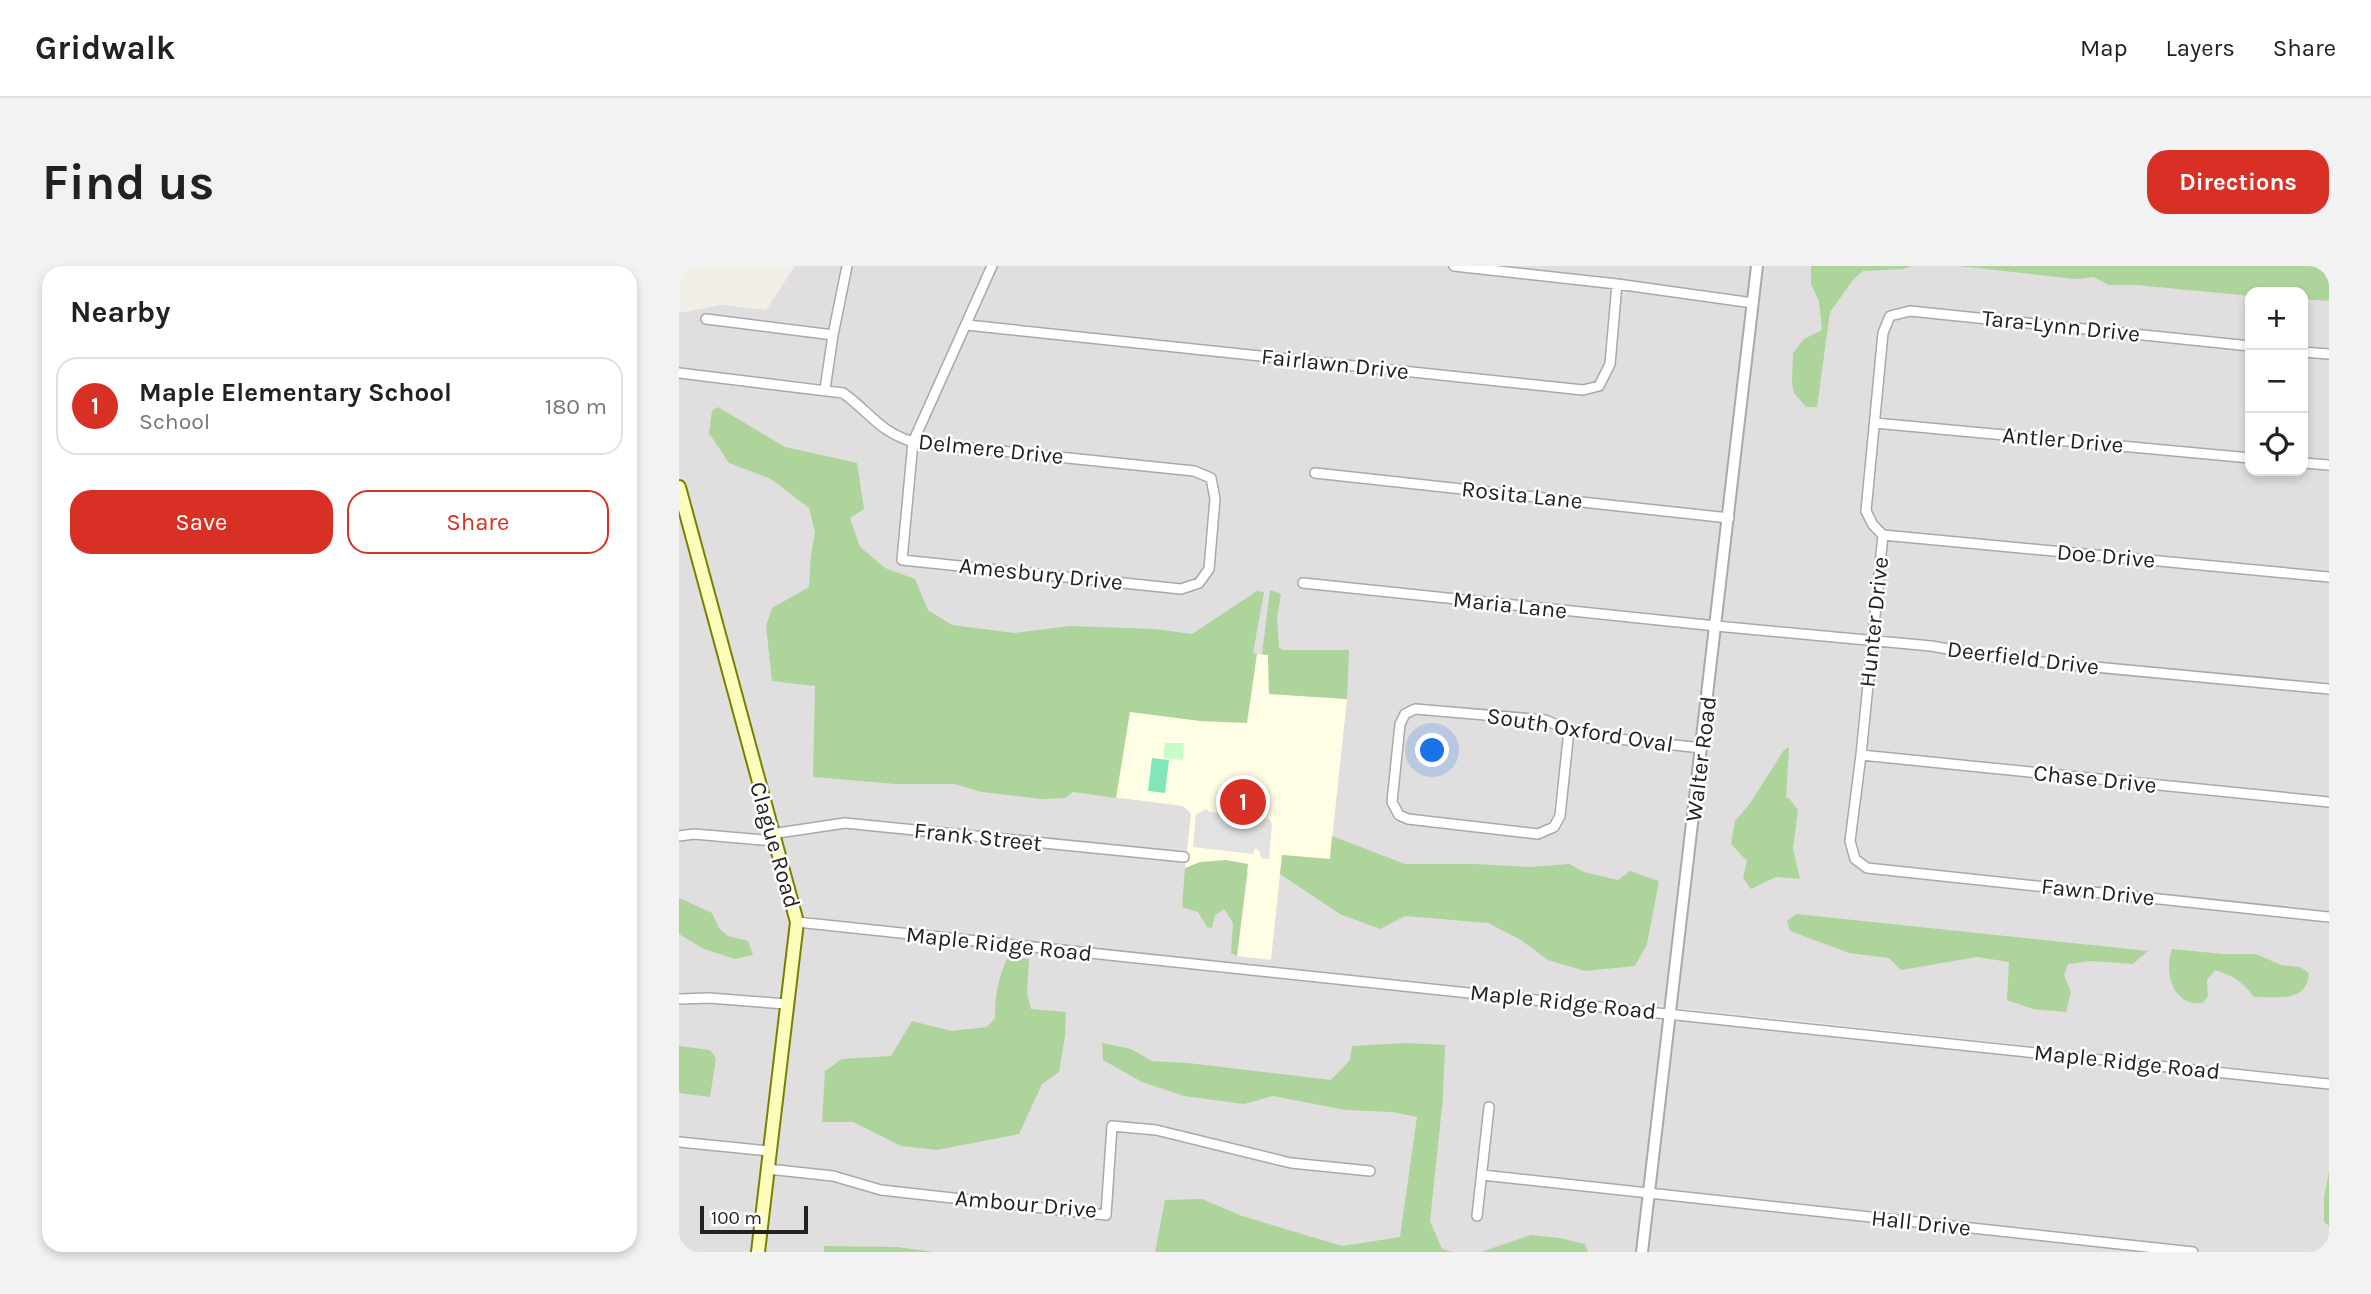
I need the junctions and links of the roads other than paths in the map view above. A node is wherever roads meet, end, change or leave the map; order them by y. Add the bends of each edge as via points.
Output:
1 (848, 266) edge
2 (992, 266) edge
3 (1454, 266) edge
4 (1757, 266) edge
5 (1617, 284) junction
6 (1753, 303) junction
7 (706, 319) dead end
8 (967, 325) junction
9 (1883, 333) joint
10 (833, 335) junction
11 (2245, 345) edge
12 (2308, 352) edge
13 (2329, 354) edge
14 (679, 373) edge
15 (825, 389) junction
16 (1875, 423) junction
17 (913, 442) junction
18 (2245, 458) edge
19 (2308, 464) edge
20 (2329, 466) edge
21 (1315, 473) dead end
22 (679, 487) edge
23 (1729, 518) junction
24 (1883, 535) junction
25 (2329, 577) edge
26 (1303, 583) dead end
27 (1181, 589) joint
28 (1716, 626) junction
29 (1872, 640) junction
30 (2329, 689) edge
31 (1569, 730) junction
32 (1702, 748) junction
33 (1861, 755) junction
34 (2329, 802) edge
35 (679, 836) edge
36 (772, 837) junction
37 (1184, 858) dead end
38 (1867, 868) joint
39 (2329, 917) edge
40 (797, 922) junction
41 (679, 999) edge
42 (786, 1004) junction
43 (1670, 1013) junction
44 (2329, 1084) edge
45 (1489, 1107) dead end
46 (679, 1142) edge
47 (770, 1152) junction
48 (768, 1169) junction
49 (1370, 1171) dead end
50 (1482, 1175) junction
51 (1649, 1194) junction
52 (1477, 1216) dead end
53 (758, 1252) edge
54 (1642, 1252) edge
55 (2193, 1252) edge

1 - 10 street
2 - 8 street
3 - 5 street
4 - 6 street, Walter Road
5 - 6 street
5 - 8 street, Fairlawn Drive via 1609,364 1599,386 1583,390
6 - 23 street, Walter Road
7 - 10 street
8 - 17 street
9 - 11 street, Tara-Lynn Drive via 1890,316 1910,311
9 - 16 street, Hunter Drive
10 - 15 street
12 - 13 street
14 - 15 street, Delmere Drive
15 - 17 street, Delmere Drive via 843,393 875,423
16 - 18 street, Antler Drive
16 - 24 street, Hunter Drive via 1866,511
17 - 27 street, Amesbury Drive via 902,560
17 - 27 street, Delmere Drive via 1194,471 1211,478 1215,499 1209,569 1199,583
19 - 20 street
21 - 23 street, Rosita Lane
22 - 36 main road, Clague Road
23 - 28 street, Walter Road
24 - 25 street, Doe Drive
24 - 29 street, Hunter Drive
26 - 28 street, Maria Lane
28 - 29 street, Deerfield Drive
28 - 32 street, Walter Road
29 - 30 street, Deerfield Drive via 1999,658
29 - 33 street, Hunter Drive
31 - 31 street, South Oxford Oval via 1560,816 1554,827 1538,834 1408,819 1399,815 1392,802 1400,724 1405,714 1415,709 1545,720
31 - 32 street, South Oxford Oval
32 - 43 street, Walter Road
33 - 34 street, Chase Drive
33 - 38 street, Hunter Drive via 1850,841 1855,859
35 - 36 street, Frank Street
36 - 37 street, Frank Street via 845,823
36 - 40 main road, Clague Road
38 - 39 street, Fawn Drive
40 - 42 main road, Clague Road
40 - 43 street, Maple Ridge Road
41 - 42 street
42 - 47 main road, Clague Road
43 - 44 street, Maple Ridge Road
43 - 51 street, Walter Road
45 - 50 street
46 - 47 street
47 - 48 main road, Clague Road
48 - 49 street, Ambour Drive via 833,1176 881,1190 1106,1215 1112,1126 1156,1130 1291,1163
48 - 53 main road, Clague Road
50 - 51 street, Hall Drive
50 - 52 street
51 - 54 street, Walter Road
51 - 55 street, Hall Drive

